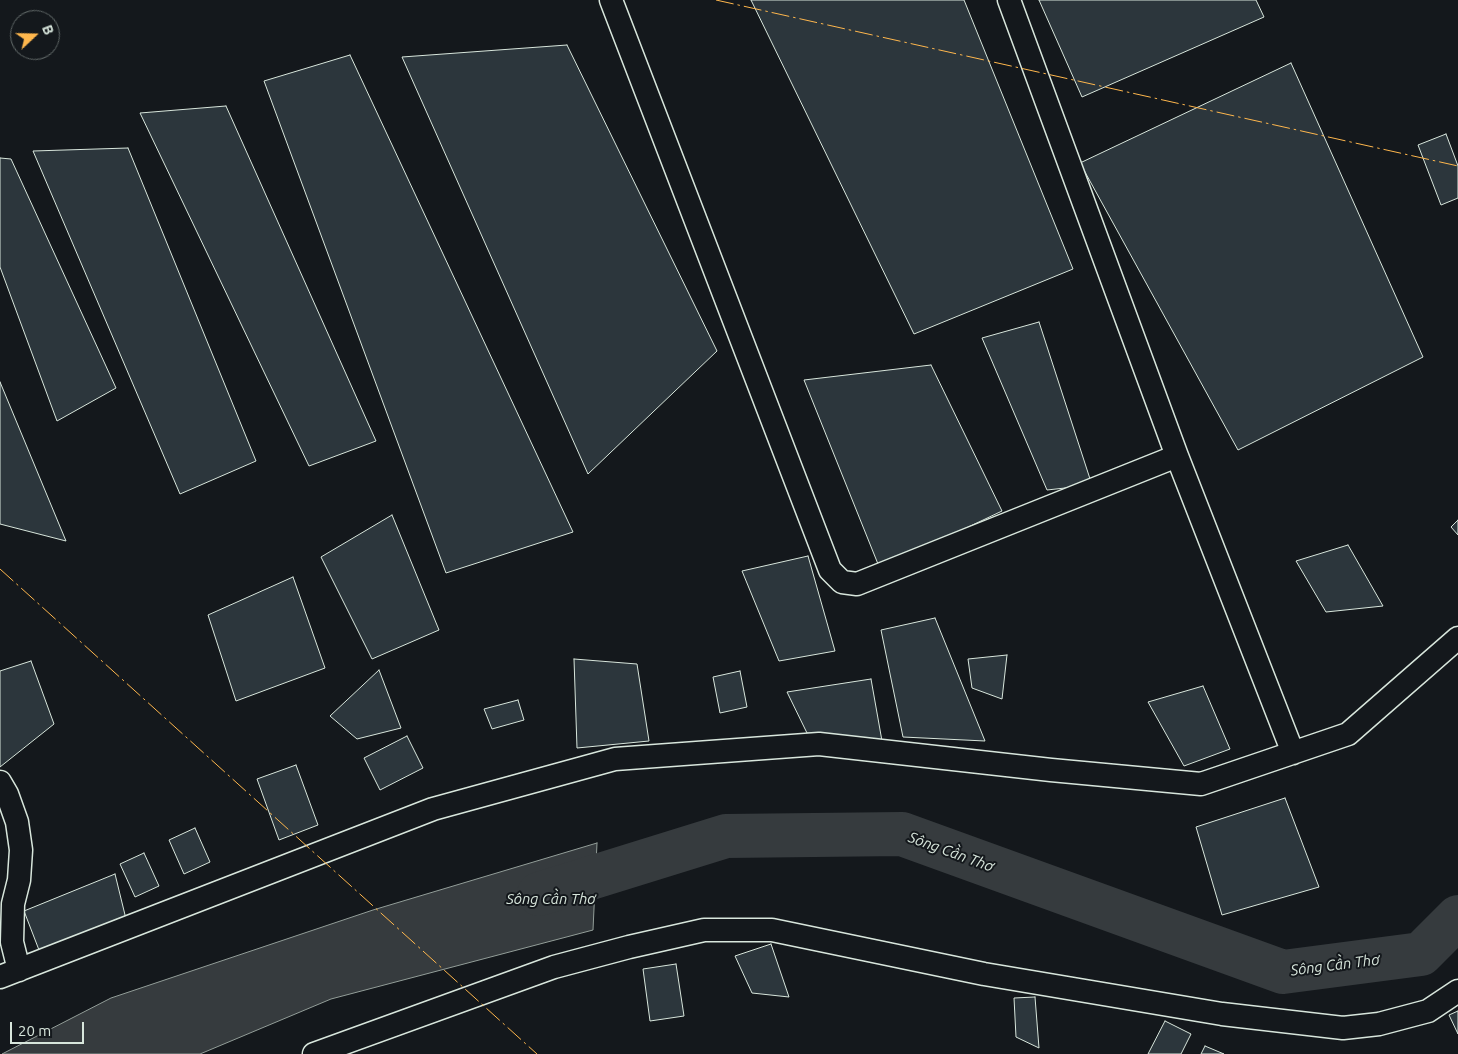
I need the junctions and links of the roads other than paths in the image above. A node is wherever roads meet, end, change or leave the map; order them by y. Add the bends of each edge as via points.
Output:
1 (611, 0) edge
2 (1009, 0) edge
3 (1177, 456) junction
4 (1458, 638) edge
5 (1293, 753) junction
6 (0, 782) edge
7 (10, 974) edge
8 (1458, 990) edge
9 (314, 1054) edge

1 - 3 street via 830,570 842,582 857,584
2 - 3 street
3 - 5 street
4 - 5 street via 1348,734
5 - 7 street via 1201,784 819,744 615,759 433,808
6 - 7 street via 8,794 17,822 21,850 13,904
8 - 9 street via 1428,1012 1379,1024 1343,1028 1222,1014 984,974 772,930 704,930 554,966

